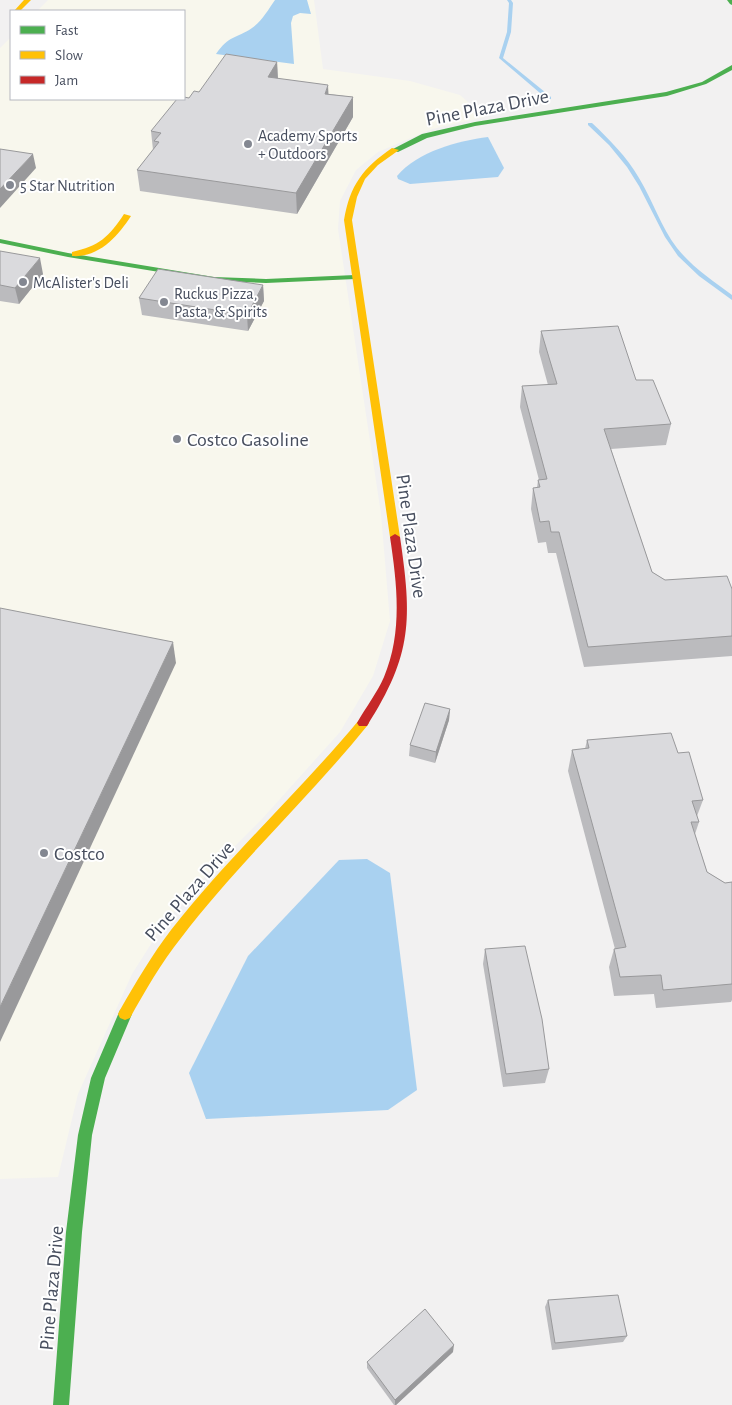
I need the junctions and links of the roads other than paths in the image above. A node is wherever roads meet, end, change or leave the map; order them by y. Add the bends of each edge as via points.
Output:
1 (28, 0) edge
2 (18, 10) edge
3 (732, 67) edge
4 (127, 216) dead end
5 (0, 241) edge
6 (68, 255) junction
7 (355, 277) junction
8 (61, 1405) edge

1 - 2 main road
3 - 7 main road, Pine Plaza Drive via 704,83 667,94 475,124 424,136 398,148 377,162 359,181 350,199 348,220
4 - 6 main road via 107,244 88,252
5 - 6 main road
6 - 7 main road via 213,279 266,281
7 - 8 main road, Pine Plaza Drive via 403,589 403,616 394,666 373,710 354,736 162,950 123,1018 89,1110 71,1262

